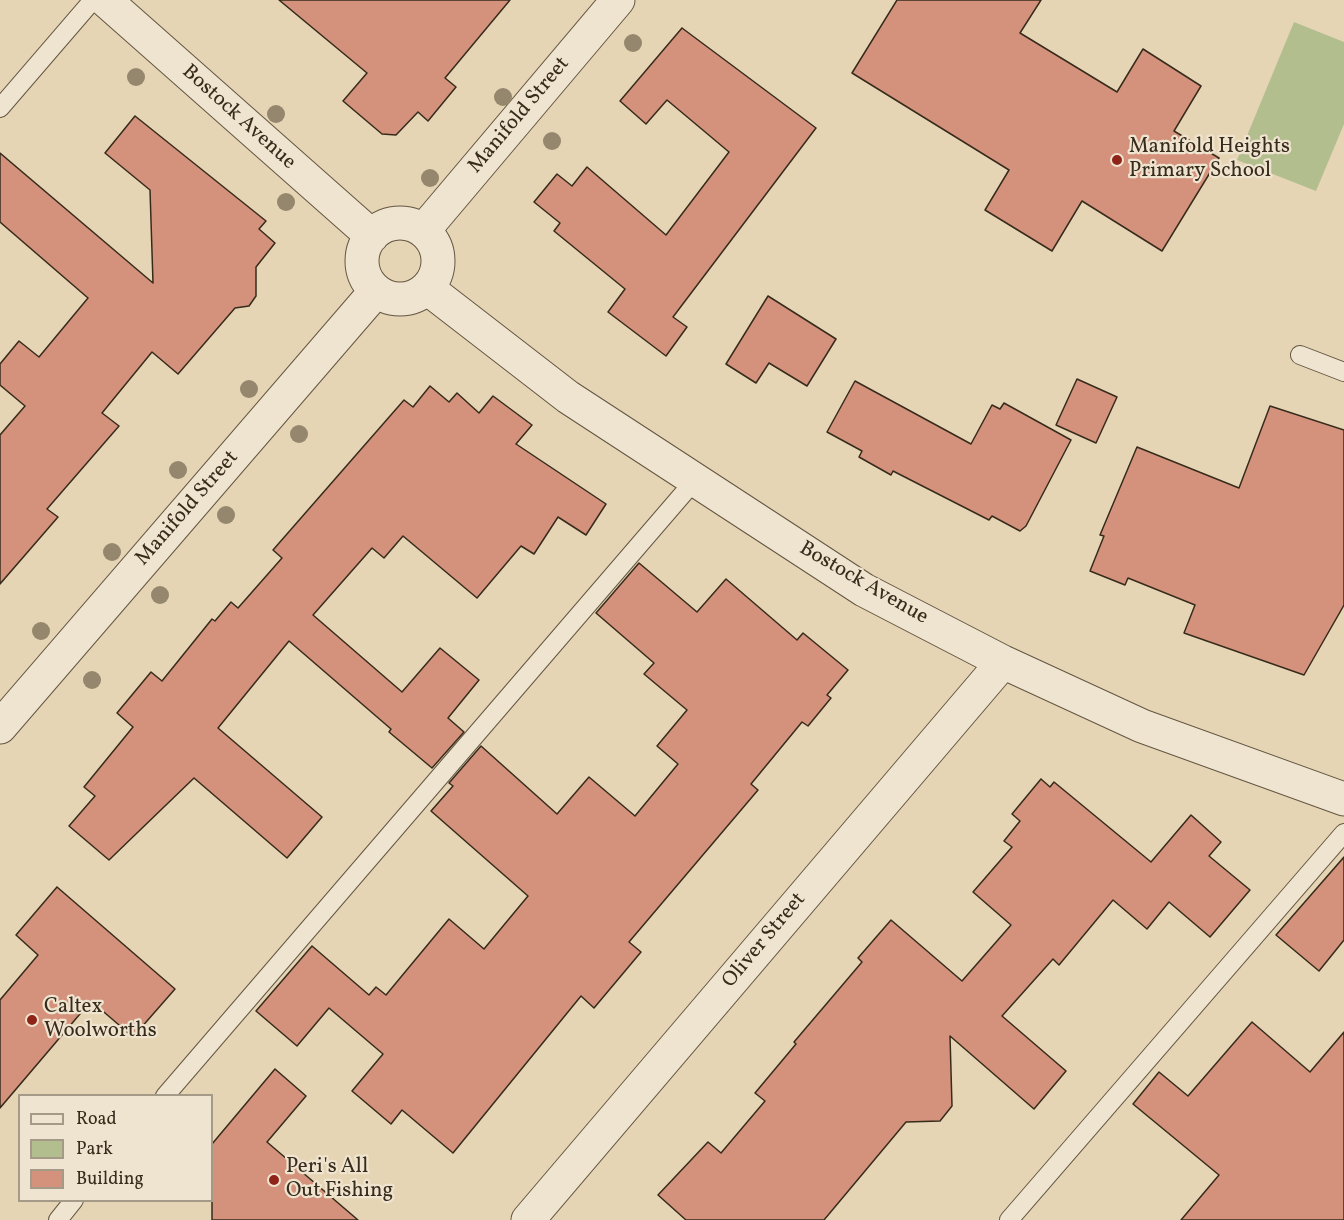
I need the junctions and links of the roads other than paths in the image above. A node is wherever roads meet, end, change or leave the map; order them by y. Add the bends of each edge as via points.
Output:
1 (93, 0) edge
2 (105, 0) edge
3 (618, 0) edge
4 (0, 108) edge
5 (423, 231) junction
6 (372, 236) junction
7 (427, 288) junction
8 (376, 291) junction
9 (1300, 355) dead end
10 (1344, 372) edge
11 (695, 480) junction
12 (1003, 662) junction
13 (0, 727) edge
14 (1344, 799) edge
15 (1344, 833) edge
16 (166, 1094) edge
17 (72, 1202) edge
18 (57, 1220) edge
19 (528, 1220) edge
20 (1009, 1220) edge

1 - 4 lane
2 - 6 street, Bostock Avenue
3 - 5 street, Manifold Street
5 - 6 street via 402,224 381,229
5 - 7 street via 437,252 435,277
6 - 8 street via 362,258 368,282
7 - 8 street via 408,298 386,297
7 - 11 street, Bostock Avenue via 568,397
8 - 13 street, Manifold Street
9 - 10 lane
11 - 12 street, Bostock Avenue via 864,590
11 - 16 lane
12 - 14 street, Bostock Avenue via 1142,726
12 - 19 street, Oliver Street
15 - 20 lane
17 - 18 lane

